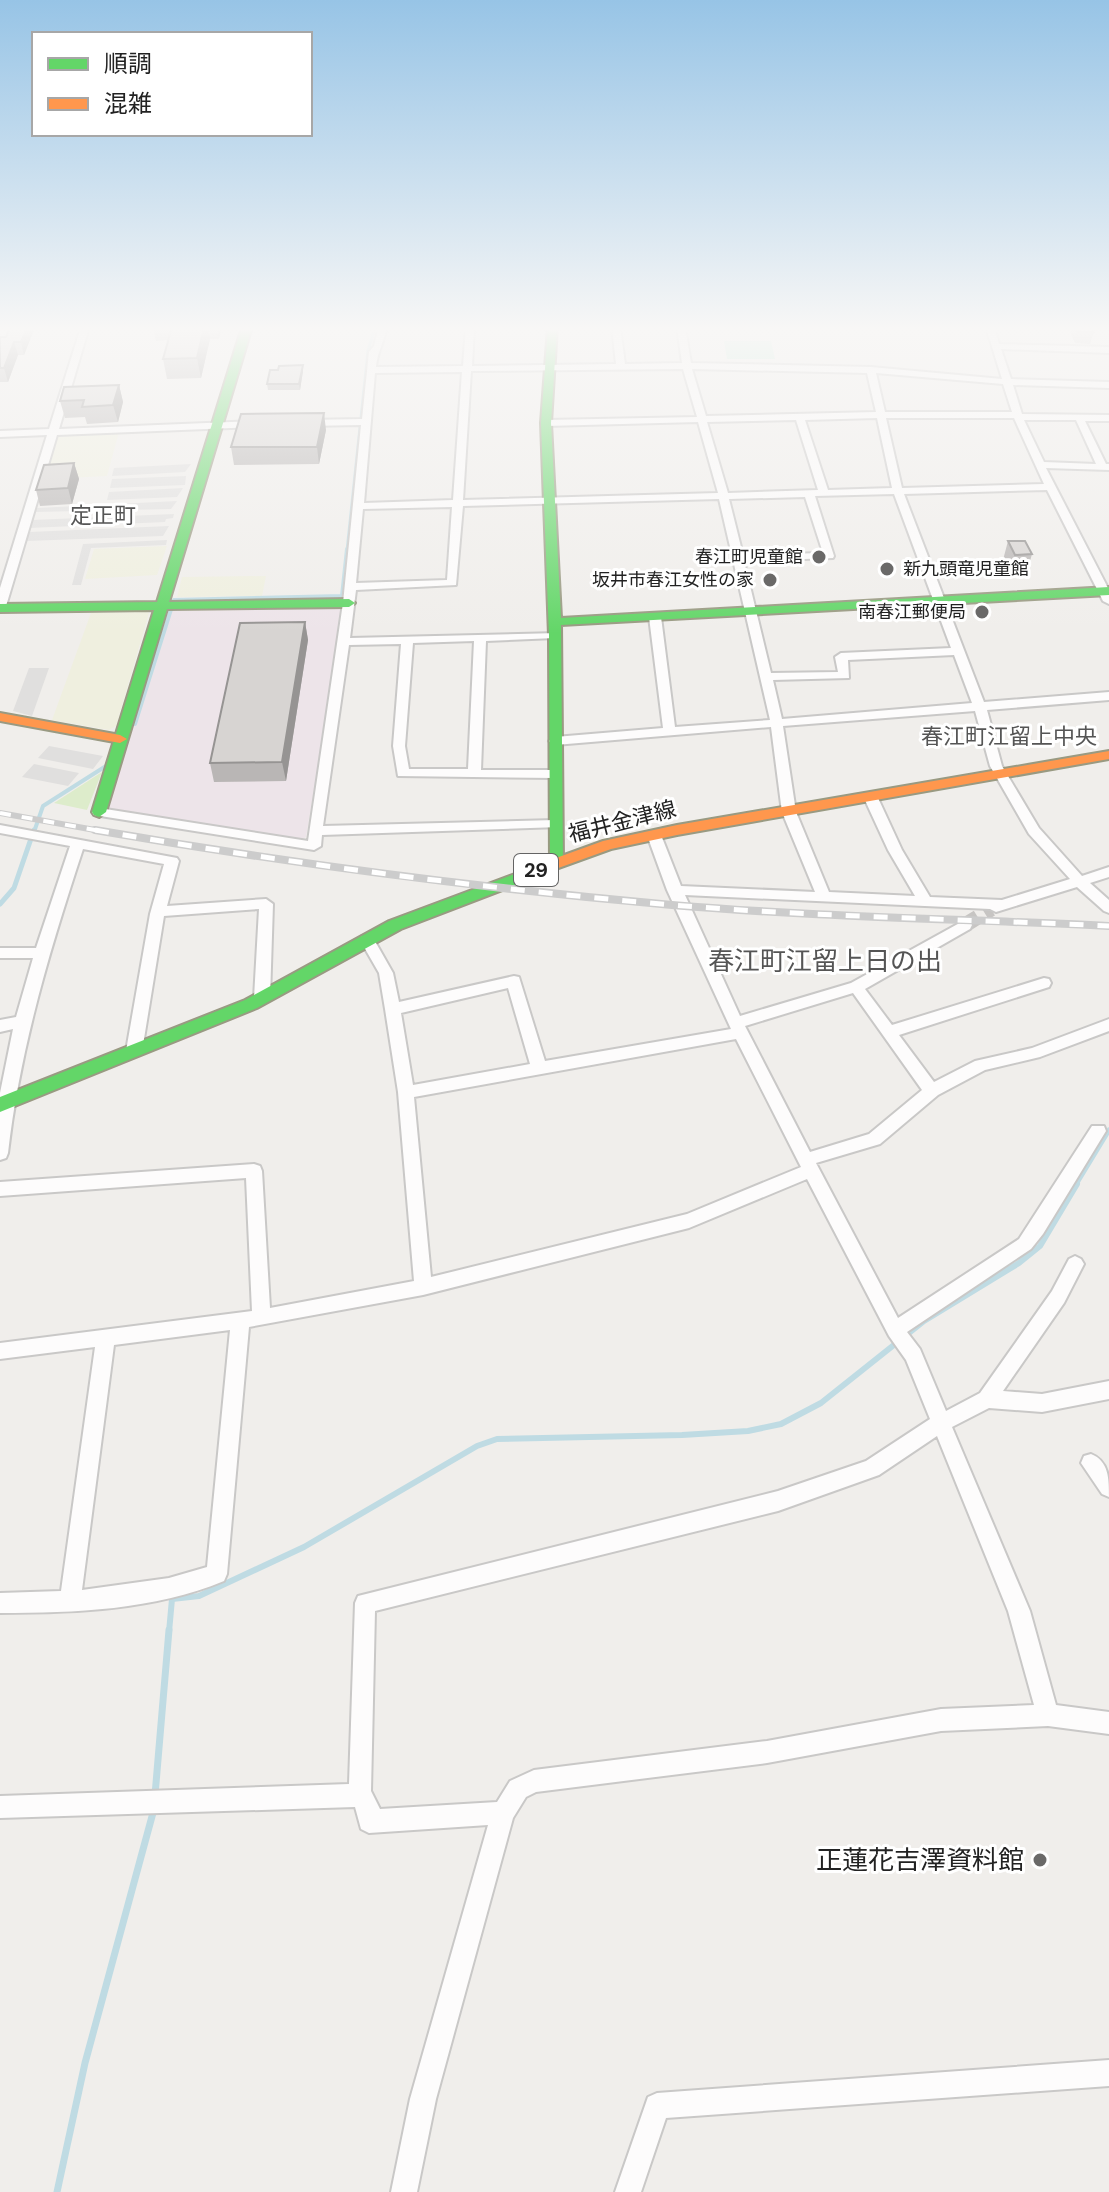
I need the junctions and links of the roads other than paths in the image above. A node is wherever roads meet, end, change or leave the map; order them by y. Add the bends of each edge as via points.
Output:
1 (108, 429) edge
2 (215, 429) edge
3 (367, 429) edge
4 (463, 429) edge
5 (546, 429) edge
6 (705, 429) edge
7 (803, 429) edge
8 (884, 429) edge
9 (1024, 429) edge
10 (1085, 429) edge
11 (52, 432) junction
12 (0, 434) edge
13 (1041, 465) junction
14 (1106, 467) edge
15 (1050, 487) junction
16 (897, 490) junction
17 (809, 492) junction
18 (824, 492) junction
19 (723, 494) junction
20 (549, 502) junction
21 (458, 503) junction
22 (360, 506) junction
23 (738, 558) junction
24 (1108, 594) edge
25 (350, 595) junction
26 (940, 600) junction
27 (161, 606) junction
28 (0, 607) edge
29 (750, 611) junction
30 (655, 617) junction
31 (555, 629) junction
32 (480, 637) junction
33 (407, 640) junction
34 (344, 642) junction
35 (959, 651) junction
36 (766, 677) junction
37 (1109, 696) edge
38 (980, 708) junction
39 (0, 717) edge
40 (777, 725) junction
41 (670, 733) junction
42 (120, 739) junction
43 (555, 741) junction
44 (1109, 755) edge
45 (474, 773) junction
46 (555, 774) junction
47 (1000, 774) junction
48 (871, 798) junction
49 (99, 812) joint
50 (789, 812) junction
51 (555, 824) junction
52 (0, 829) edge
53 (316, 831) junction
54 (654, 835) junction
55 (77, 846) junction
56 (555, 863) junction
57 (1109, 872) edge
58 (1081, 883) junction
59 (674, 890) junction
60 (824, 897) junction
61 (925, 901) junction
62 (1109, 908) edge
63 (157, 914) dead end
64 (965, 925) tunnel mouth
65 (367, 940) junction
66 (0, 953) edge
67 (42, 953) junction
68 (1044, 983) dead end
69 (856, 987) junction
70 (262, 998) junction
71 (393, 1009) junction
72 (20, 1022) junction
73 (1109, 1025) edge
74 (0, 1026) edge
75 (737, 1028) junction
76 (889, 1032) junction
77 (134, 1051) junction
78 (539, 1069) junction
79 (932, 1091) junction
80 (406, 1092) junction
81 (3, 1104) edge
82 (1098, 1131) dead end
83 (0, 1153) edge
84 (809, 1164) junction
85 (0, 1189) edge
86 (1075, 1264) dead end
87 (423, 1287) junction
88 (261, 1318) junction
89 (240, 1321) junction
90 (895, 1330) junction
91 (106, 1338) junction
92 (0, 1351) edge
93 (1109, 1390) edge
94 (987, 1399) junction
95 (941, 1423) junction
96 (1091, 1463) dead end
97 (1109, 1487) edge
98 (70, 1600) junction
99 (0, 1603) edge
100 (1048, 1715) junction
101 (1109, 1723) edge
102 (360, 1795) junction
103 (0, 1807) edge
104 (503, 1813) junction
105 (1109, 2073) edge
106 (404, 2192) edge
107 (628, 2192) edge

1 - 11 street
2 - 27 street
3 - 22 street
4 - 21 street
5 - 20 street
6 - 19 street
7 - 18 street
8 - 16 street
9 - 13 street
10 - 14 street
11 - 12 street
11 - 28 street
13 - 14 street
13 - 15 street
15 - 16 street
15 - 24 street
16 - 18 street
16 - 26 street
17 - 18 street
17 - 19 street
17 - 23 street via 829,556
19 - 20 street
19 - 23 street
20 - 21 street
20 - 31 street
21 - 22 street
21 - 25 street via 452,583
22 - 25 street
23 - 29 street
24 - 26 street
25 - 27 street
25 - 34 street
26 - 29 street
26 - 35 street
27 - 28 street
27 - 42 street
29 - 30 street
29 - 36 street
30 - 31 street
30 - 41 street
31 - 32 street
31 - 43 street
32 - 33 street
32 - 45 street
33 - 34 street
33 - 45 street via 399,746 403,773
34 - 53 street
35 - 36 street via 841,657 845,675
35 - 38 street
36 - 40 street
37 - 38 street
38 - 40 street
38 - 47 street
39 - 42 street
40 - 41 street
40 - 50 street
41 - 43 street
42 - 49 street
43 - 46 street
44 - 47 street, 福井金津線 / 29
45 - 46 street
46 - 51 street
47 - 48 street, 福井金津線 / 29
47 - 58 street via 1034,831
48 - 50 street, 福井金津線 / 29
48 - 61 street
49 - 53 street via 314,846
50 - 54 street, 福井金津線 / 29
50 - 60 street
51 - 53 street
51 - 56 street
52 - 55 street
54 - 56 street, 福井金津線 / 29
54 - 59 street
55 - 67 street
55 - 70 street via 172,861 158,911 266,904
56 - 65 street, 福井金津線 / 29
57 - 58 street
58 - 61 street via 997,907
58 - 62 street
59 - 60 street
59 - 75 street
60 - 61 street
63 - 77 street
64 - 69 street
65 - 70 street, 福井金津線 / 29
65 - 71 street via 386,973
66 - 67 street
67 - 72 street
68 - 76 street
69 - 75 street
69 - 76 street
70 - 77 street, 福井金津線 / 29
71 - 78 street via 514,981
71 - 80 street
72 - 74 street
72 - 81 street
73 - 79 street via 1034,1053 981,1065
75 - 78 street
75 - 84 street
76 - 79 street
77 - 81 street, 福井金津線 / 29
78 - 80 street
79 - 84 street via 874,1139
80 - 87 street
81 - 83 street
82 - 90 street via 1025,1244
84 - 87 street via 689,1221
84 - 90 street
85 - 88 street via 254,1171
86 - 94 street
87 - 88 street
88 - 89 street
89 - 91 street
89 - 98 street via 217,1574 193,1585
90 - 95 street via 913,1355
91 - 92 street
91 - 98 street
93 - 94 street via 1042,1403
94 - 95 street
95 - 100 street via 1019,1611
95 - 102 street via 872,1468 778,1501 365,1603
96 - 97 street
98 - 99 street
100 - 101 street
100 - 104 street via 941,1720 767,1752 534,1781 518,1789
102 - 103 street
102 - 104 street via 369,1807 369,1821
104 - 106 street via 423,2099
105 - 107 street via 657,2106

